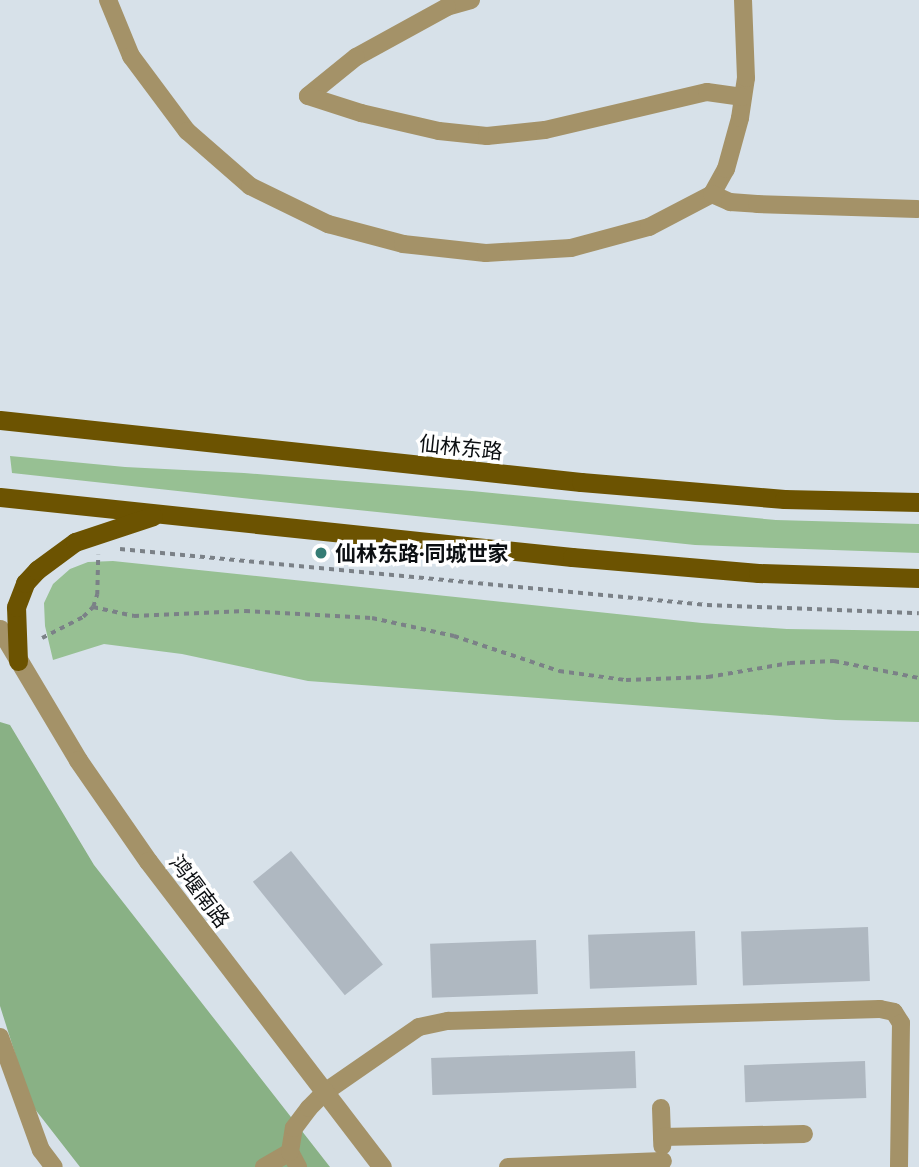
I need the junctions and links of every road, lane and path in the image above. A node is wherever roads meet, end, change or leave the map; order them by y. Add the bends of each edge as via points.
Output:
1 (108, 0) edge
2 (471, 0) edge
3 (743, 0) edge
4 (743, 97) junction
5 (712, 194) junction
6 (917, 209) edge
7 (0, 420) edge
8 (0, 498) edge
9 (919, 502) edge
10 (158, 514) junction
11 (110, 549) dead end
12 (98, 555) dead end
13 (919, 578) edge
14 (93, 607) junction
15 (919, 613) edge
16 (0, 629) edge
17 (42, 638) dead end
18 (18, 661) junction
19 (919, 678) edge
20 (1, 1041) edge
21 (325, 1092) junction
22 (661, 1108) dead end
23 (804, 1134) dead end
24 (662, 1137) junction
25 (294, 1159) edge
26 (663, 1164) edge
27 (380, 1166) edge
28 (54, 1167) edge
29 (264, 1167) edge
30 (508, 1167) edge
31 (899, 1167) edge

1 - 5 street via 131,56 187,131 250,186 328,224 403,244 486,253 571,248 649,227
2 - 4 street via 447,7 356,57 308,96 439,131 488,136 545,130 708,92
3 - 4 street
4 - 5 street via 726,169
5 - 6 street via 730,202 757,204
7 - 9 main road, 仙林东路 via 594,484 784,499
8 - 10 main road
10 - 13 main road via 732,571
10 - 18 main road via 75,542 37,570 25,583 16,607
11 - 15 path via 740,608
12 - 14 path
14 - 17 path
14 - 19 path via 134,616 245,611 372,618 454,636 559,671 626,680 708,677 790,663 834,661
16 - 18 street, 鸿堰南路
18 - 21 street, 鸿堰南路 via 78,760 148,861
20 - 28 street via 41,1150
21 - 25 street via 294,1128
21 - 27 street, 鸿堰南路
21 - 31 street via 419,1027 448,1021 880,1009 894,1012 901,1023
22 - 24 street
23 - 24 street
24 - 26 street
25 - 29 street
26 - 30 street

